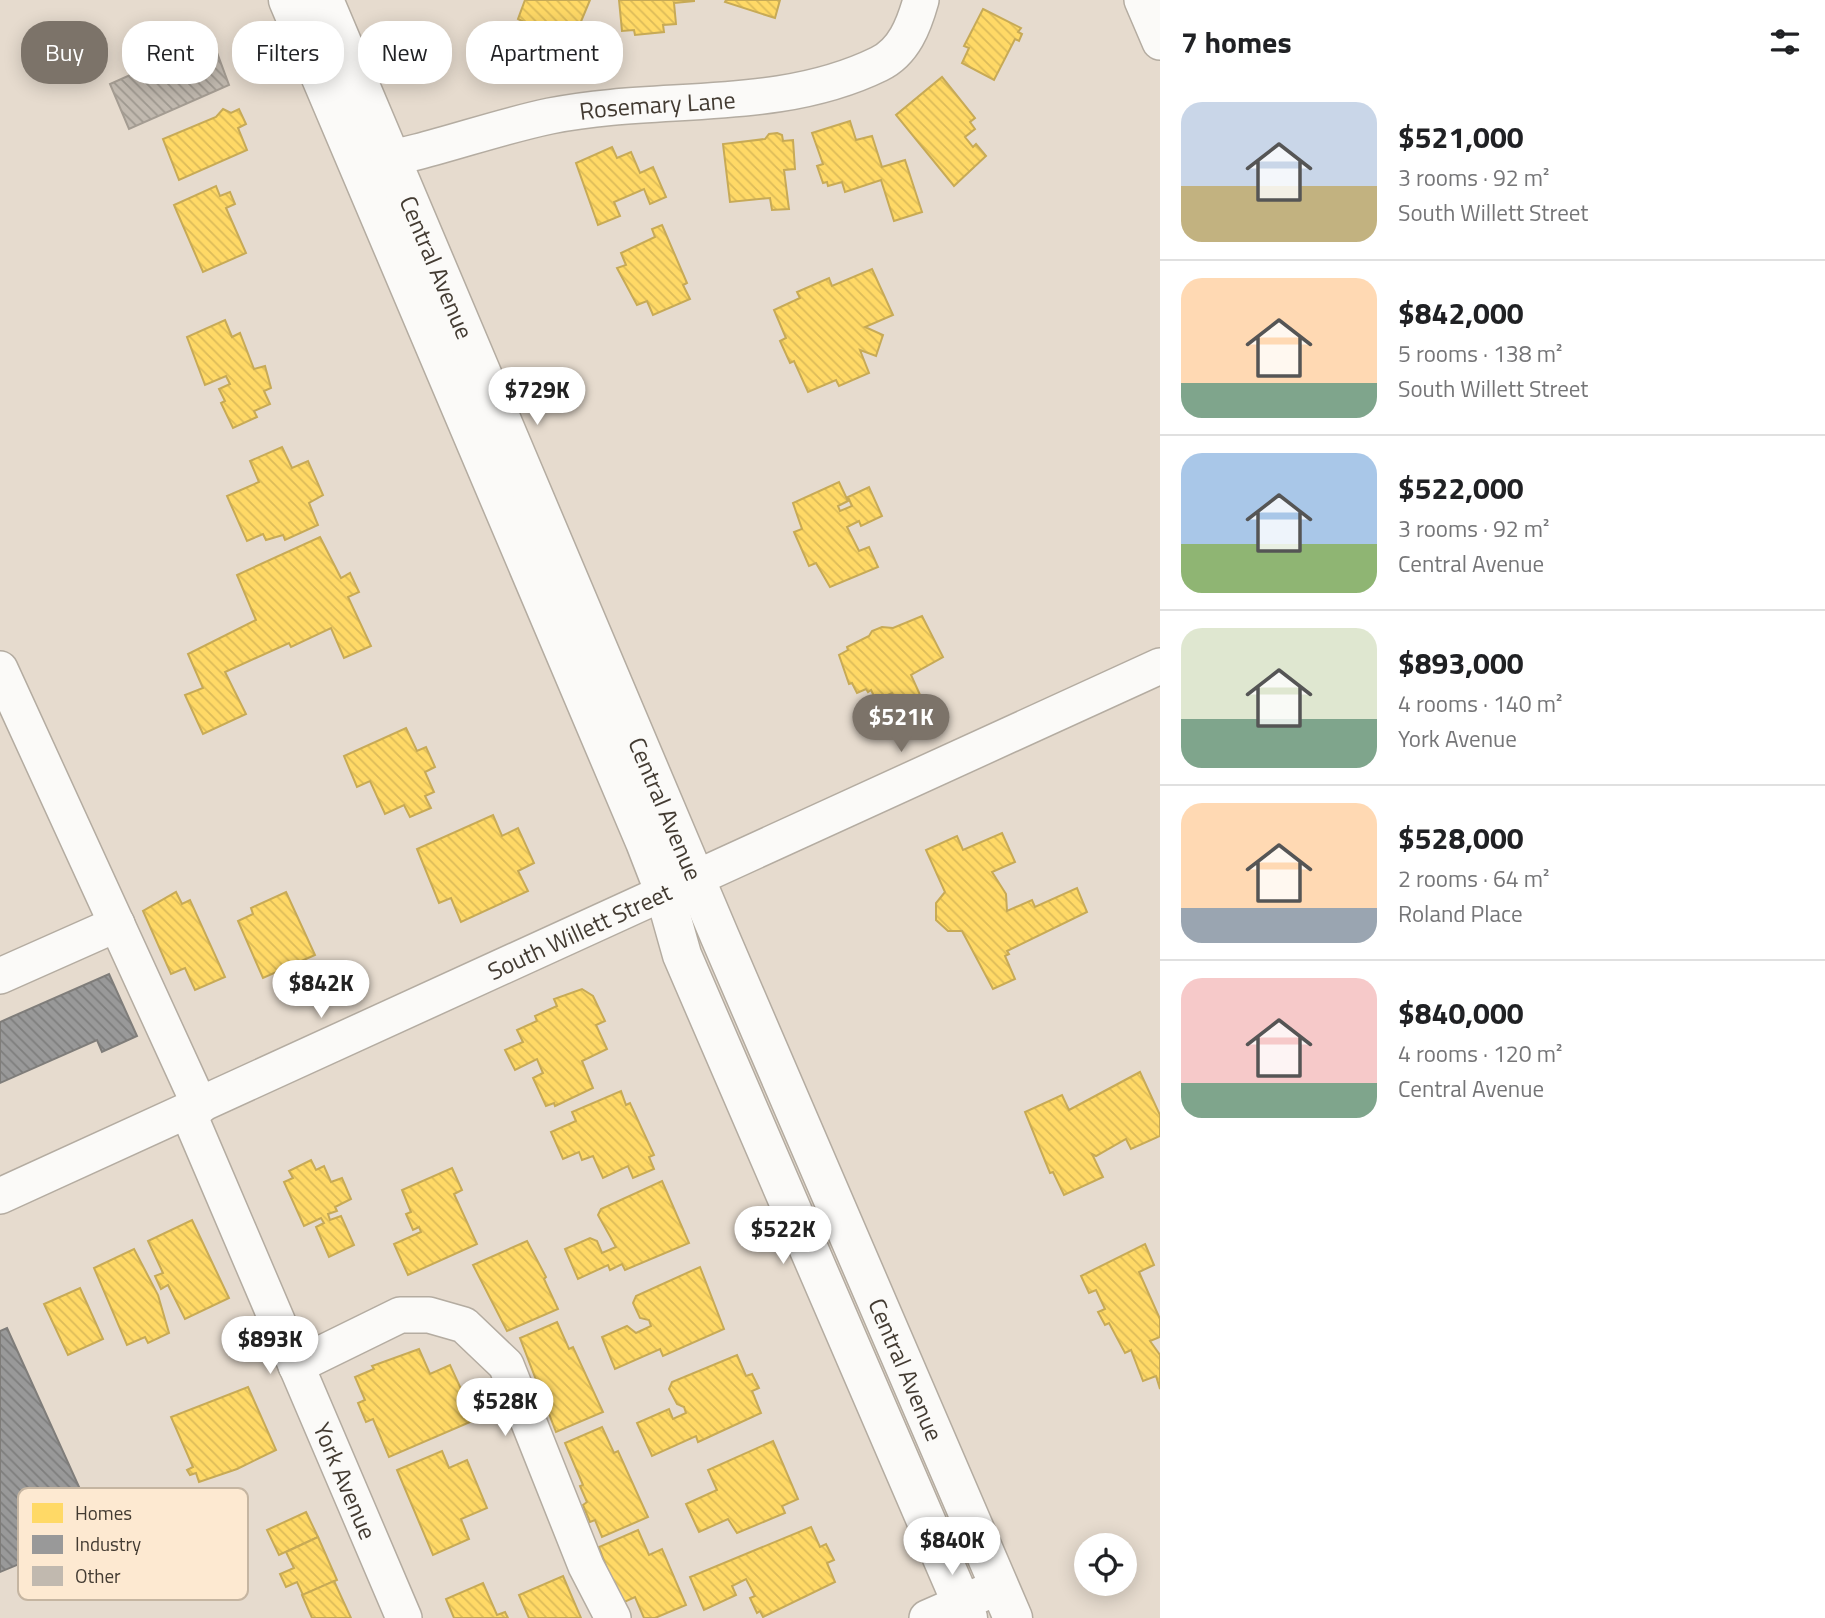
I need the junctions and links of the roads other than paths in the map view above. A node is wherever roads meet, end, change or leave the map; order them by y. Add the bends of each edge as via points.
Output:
1 (288, 0) edge
2 (324, 0) edge
3 (921, 0) edge
4 (1142, 0) edge
5 (1160, 42) edge
6 (375, 161) junction
7 (1160, 666) edge
8 (0, 669) edge
9 (680, 885) junction
10 (117, 924) junction
11 (0, 976) edge
12 (194, 1109) junction
13 (0, 1196) edge
14 (296, 1366) junction
15 (1007, 1602) edge
16 (965, 1611) edge
17 (404, 1618) edge
18 (613, 1618) edge
19 (927, 1618) edge

1 - 6 main road, Central Avenue
2 - 6 main road, Central Avenue
3 - 6 street, Rosemary Lane via 911,33 881,63 822,85 762,97 655,103 551,116
4 - 5 street
6 - 9 main road, Central Avenue
7 - 9 street, South Willett Street
8 - 10 street, York Avenue
9 - 12 street, South Willett Street
9 - 15 main road, Central Avenue
9 - 16 main road, Central Avenue via 681,956
10 - 11 street
10 - 12 street, York Avenue
12 - 13 street, South Willett Street
12 - 14 street, York Avenue
14 - 17 street, York Avenue
14 - 18 street via 400,1315 429,1315 464,1325 506,1365 586,1566
15 - 16 street
16 - 19 street

